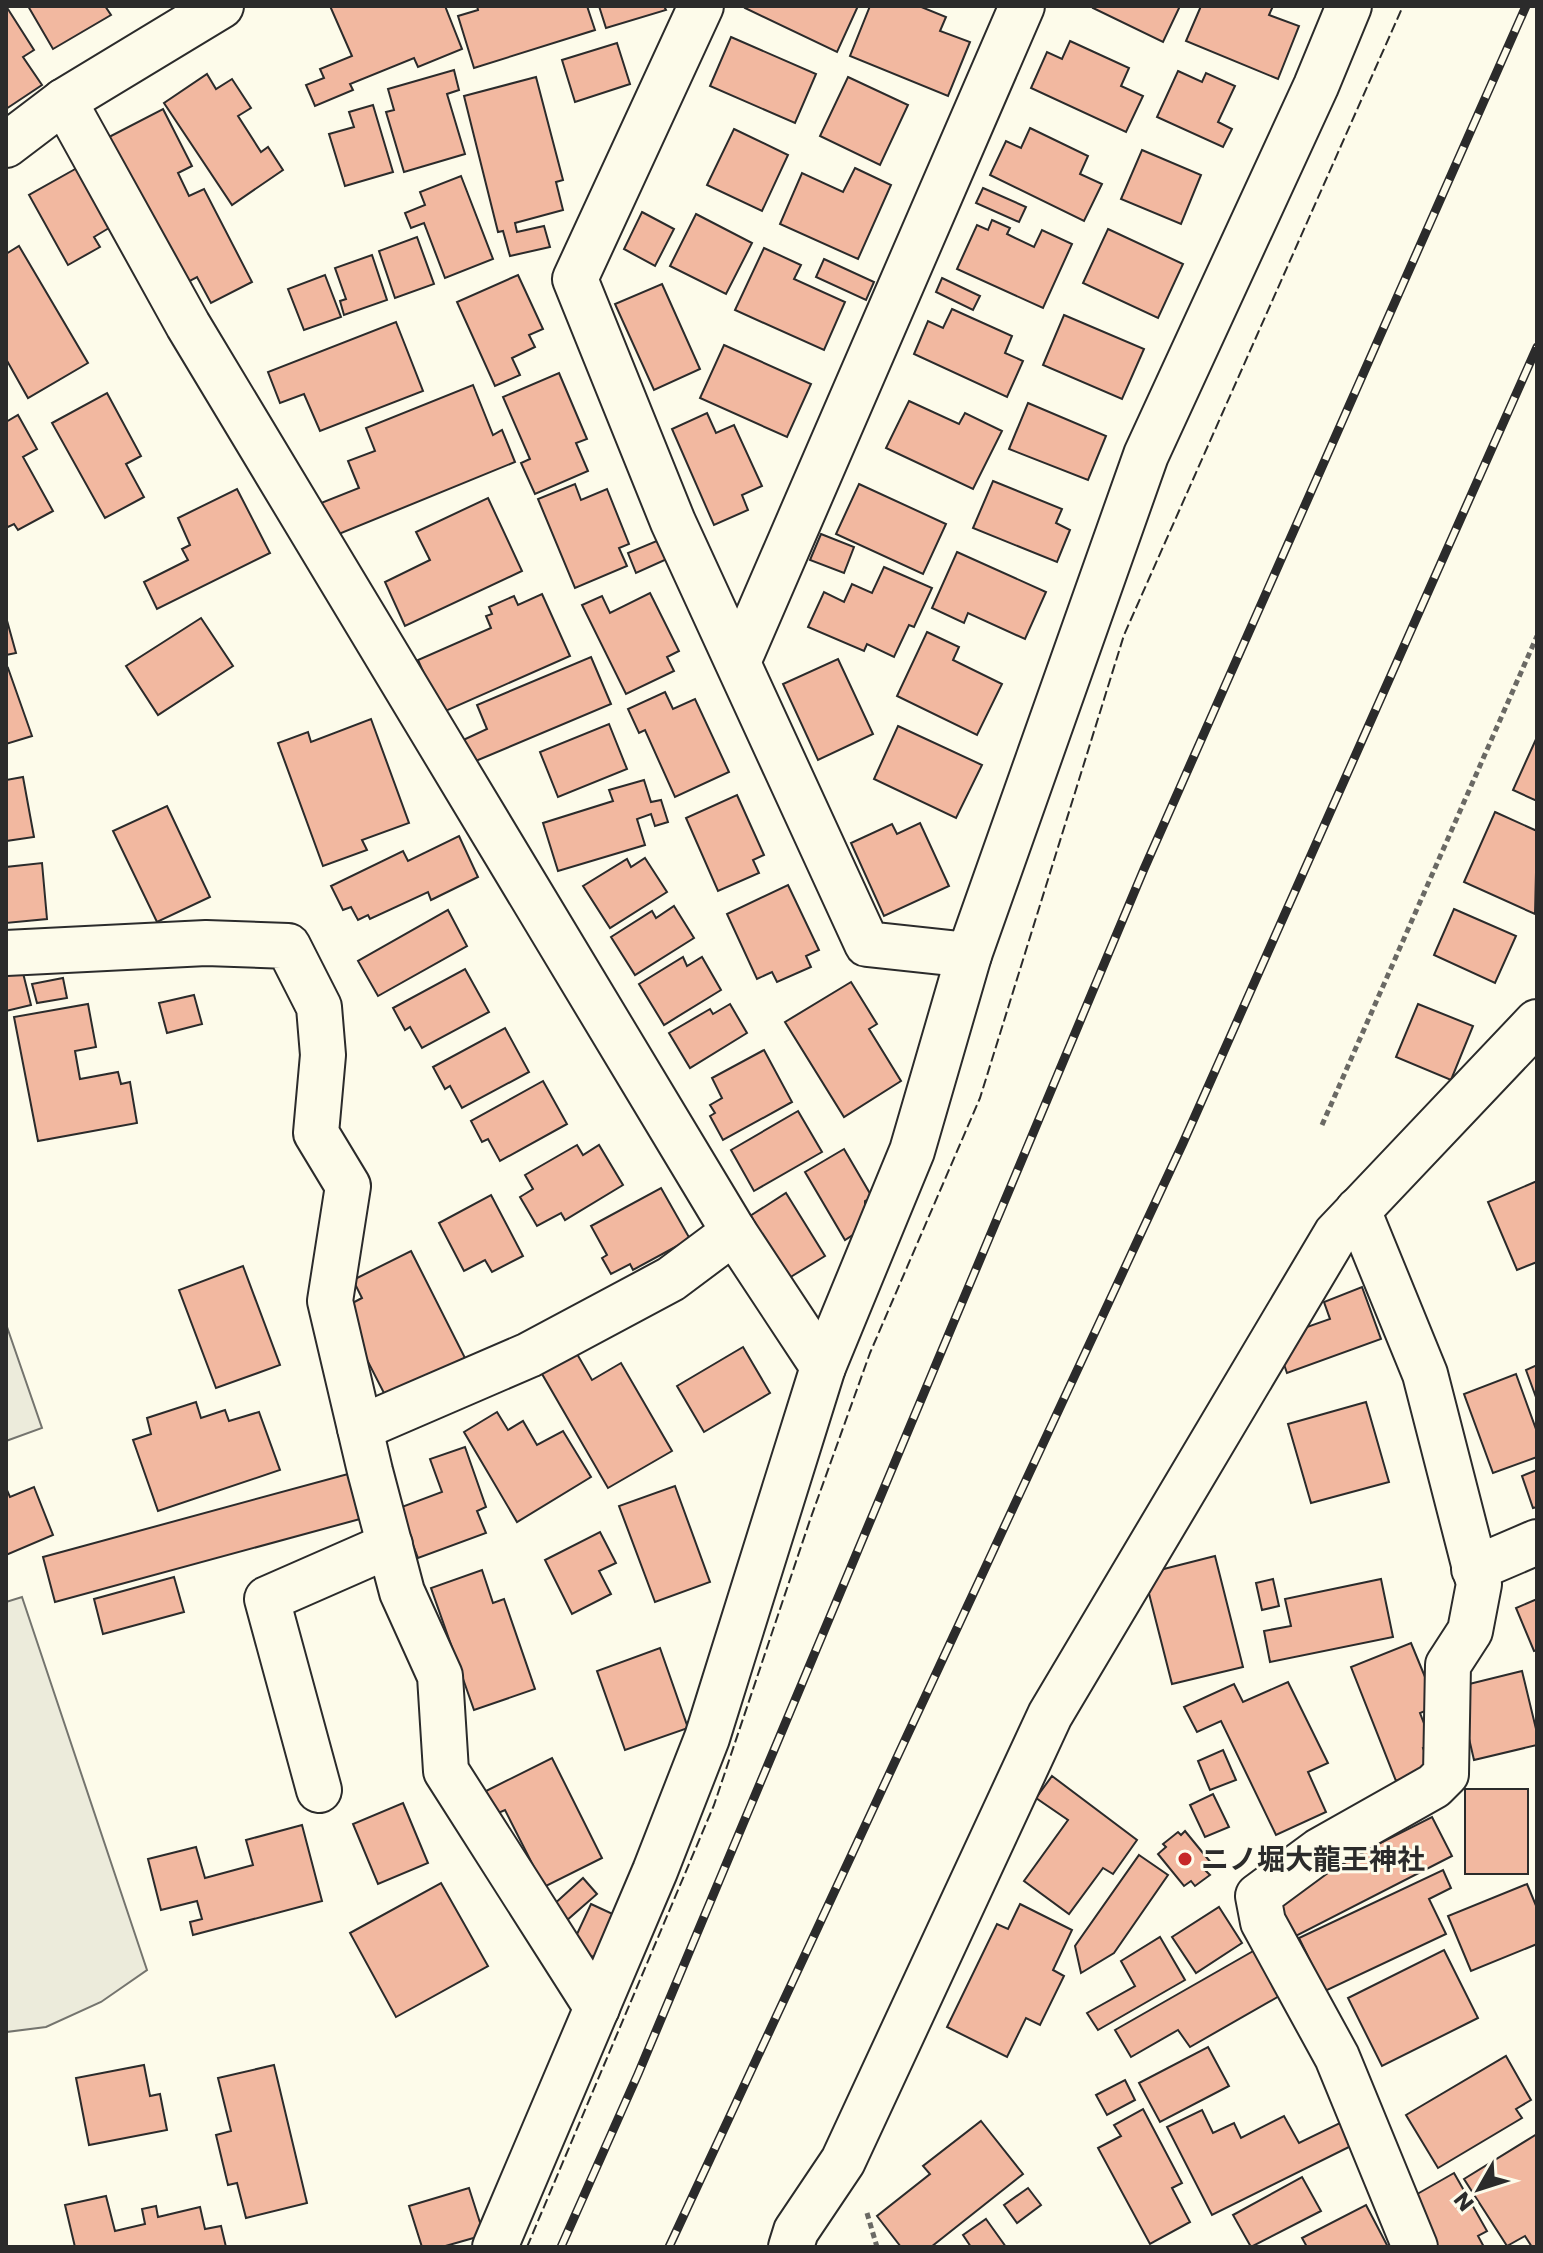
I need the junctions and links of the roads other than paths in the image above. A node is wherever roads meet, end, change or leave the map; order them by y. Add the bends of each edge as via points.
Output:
1 (221, 6) edge
2 (701, 6) edge
3 (1022, 6) edge
4 (1349, 6) edge
5 (64, 101) junction
6 (6, 145) edge
7 (738, 662) junction
8 (6, 953) edge
9 (969, 955) junction
10 (1537, 1022) edge
11 (1358, 1210) junction
12 (734, 1232) junction
13 (823, 1367) junction
14 (360, 1428) junction
15 (1537, 1542) edge
16 (390, 1545) junction
17 (1474, 1569) junction
18 (319, 1790) dead end
19 (597, 2008) junction
20 (495, 2247) edge
21 (791, 2247) edge
22 (1415, 2247) edge

1 - 5 street
2 - 7 street via 575,279 673,522
3 - 7 street
4 - 9 street via 1146,455
5 - 6 street
5 - 12 street via 188,325
7 - 9 street via 867,944
8 - 14 street via 206,943 288,946 319,1007 323,1055 316,1133 348,1186 330,1301
9 - 13 street via 912,1151
10 - 11 street
11 - 17 street via 1425,1374
11 - 21 street via 1336,1234 1050,1715 843,2161 796,2231
12 - 13 street
12 - 14 street via 671,1279 529,1355
13 - 19 street via 707,1738
14 - 16 street
15 - 17 street
16 - 18 street via 267,1599
16 - 19 street via 402,1592 440,1676 446,1771
17 - 22 street via 1479,1584 1470,1631 1448,1665 1446,1774 1434,1786 1319,1851 1258,1896 1263,1922 1337,2057
19 - 20 street

